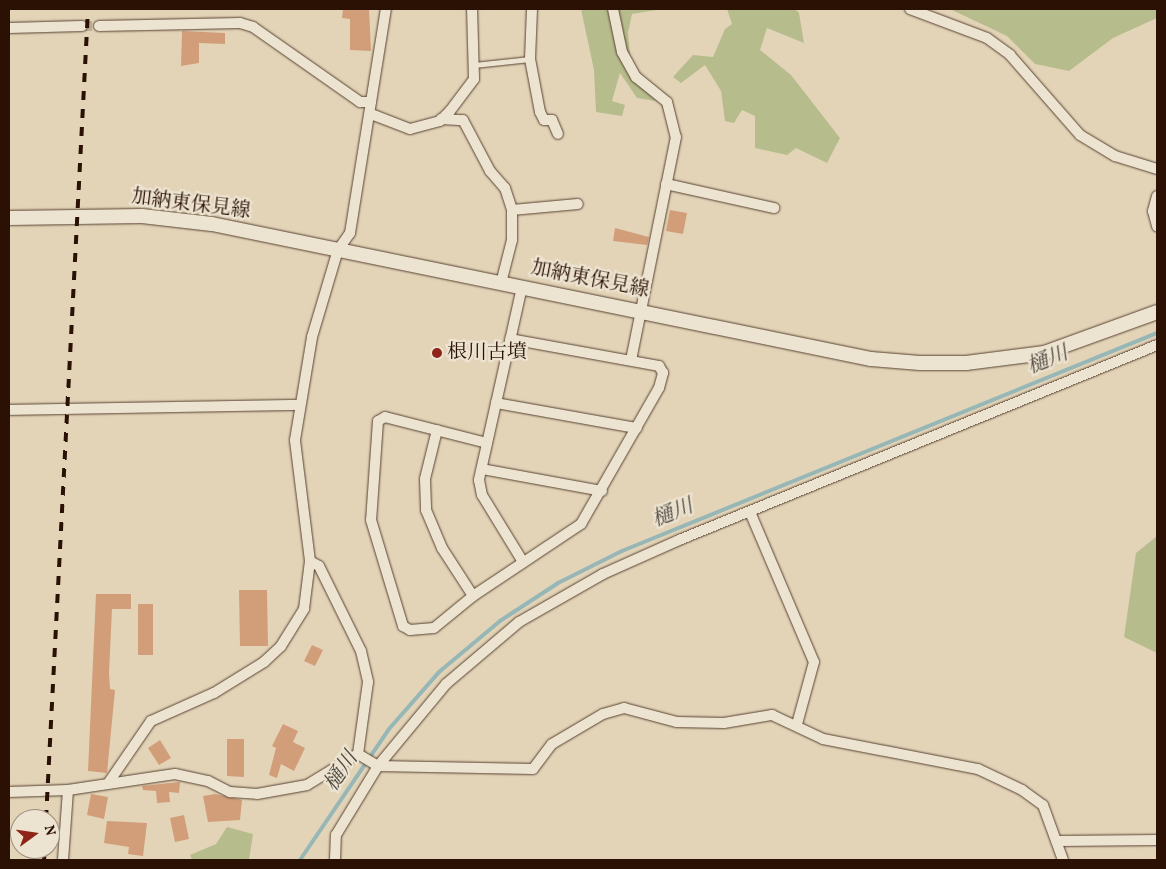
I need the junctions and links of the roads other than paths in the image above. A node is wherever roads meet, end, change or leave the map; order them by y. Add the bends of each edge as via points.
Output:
1 (386, 9) edge
2 (472, 9) edge
3 (532, 9) edge
4 (612, 9) edge
5 (910, 9) edge
6 (82, 26) tunnel mouth
7 (99, 26) tunnel mouth
8 (9, 28) edge
9 (530, 59) junction
10 (474, 65) junction
11 (371, 102) junction
12 (372, 114) junction
13 (442, 119) junction
14 (558, 134) dead end
15 (1157, 168) edge
16 (666, 184) junction
17 (1157, 196) edge
18 (578, 204) dead end
19 (774, 208) dead end
20 (512, 210) junction
21 (9, 218) edge
22 (1157, 226) edge
23 (338, 250) junction
24 (501, 283) junction
25 (522, 287) junction
26 (640, 310) junction
27 (1157, 312) edge
28 (510, 339) junction
29 (1157, 346) edge
30 (631, 360) junction
31 (496, 403) junction
32 (300, 405) junction
33 (9, 410) edge
34 (637, 428) junction
35 (437, 430) junction
36 (487, 443) junction
37 (482, 469) junction
38 (602, 491) junction
39 (750, 512) junction
40 (310, 561) junction
41 (523, 562) junction
42 (473, 596) junction
43 (797, 724) junction
44 (360, 755) junction
45 (377, 765) junction
46 (109, 782) junction
47 (68, 790) junction
48 (9, 792) edge
49 (1157, 840) edge
50 (1059, 841) junction
51 (63, 860) edge
52 (335, 860) edge
53 (1063, 860) edge

1 - 11 street
2 - 10 street
3 - 9 street
4 - 16 street via 622,52 636,77 667,102 673,115 676,137
5 - 15 street via 987,38 1010,54 1080,135 1115,156
6 - 8 street
7 - 11 street via 240,23 253,27 360,102
9 - 10 lane
9 - 14 street via 541,116 552,120
10 - 13 street via 474,79 466,94
11 - 12 street
12 - 13 street via 410,129
12 - 23 street via 350,233
13 - 20 street via 463,120 490,171 505,188
16 - 19 street
16 - 26 street
17 - 22 street via 1153,211
18 - 20 street
20 - 24 street via 512,240
21 - 23 main road, 加納東保見線 via 142,216 212,224
23 - 24 main road, 加納東保見線
23 - 32 street via 312,337
24 - 25 main road, 加納東保見線
25 - 26 main road, 加納東保見線
25 - 28 street
26 - 27 main road, 加納東保見線 via 871,358 920,363 1044,353
26 - 30 street
28 - 30 street
28 - 31 street
29 - 39 street
30 - 34 street via 659,366 663,372
31 - 34 street
31 - 36 street
32 - 33 street
32 - 40 street via 296,458
34 - 38 street
35 - 36 street
35 - 42 street via 425,479 426,510 442,548
35 - 42 street via 385,417 378,422 371,520 403,626 434,628
36 - 37 street
37 - 38 street
37 - 41 street via 482,495
38 - 41 street via 581,524
39 - 43 street via 814,662
39 - 45 street via 603,574 519,622 446,684
40 - 44 street via 319,566 361,651 368,682
40 - 46 street via 304,609 281,646 214,693 151,721
41 - 42 street
43 - 45 street via 772,715 724,723 677,722 624,708 603,714 552,744 533,769
43 - 50 street via 823,739 978,769 1033,796 1043,805
44 - 45 street
44 - 46 street via 307,785 257,794 230,792 208,780 175,774
45 - 52 street via 336,835
46 - 47 street
47 - 48 street
47 - 51 street
49 - 50 street
50 - 53 street

